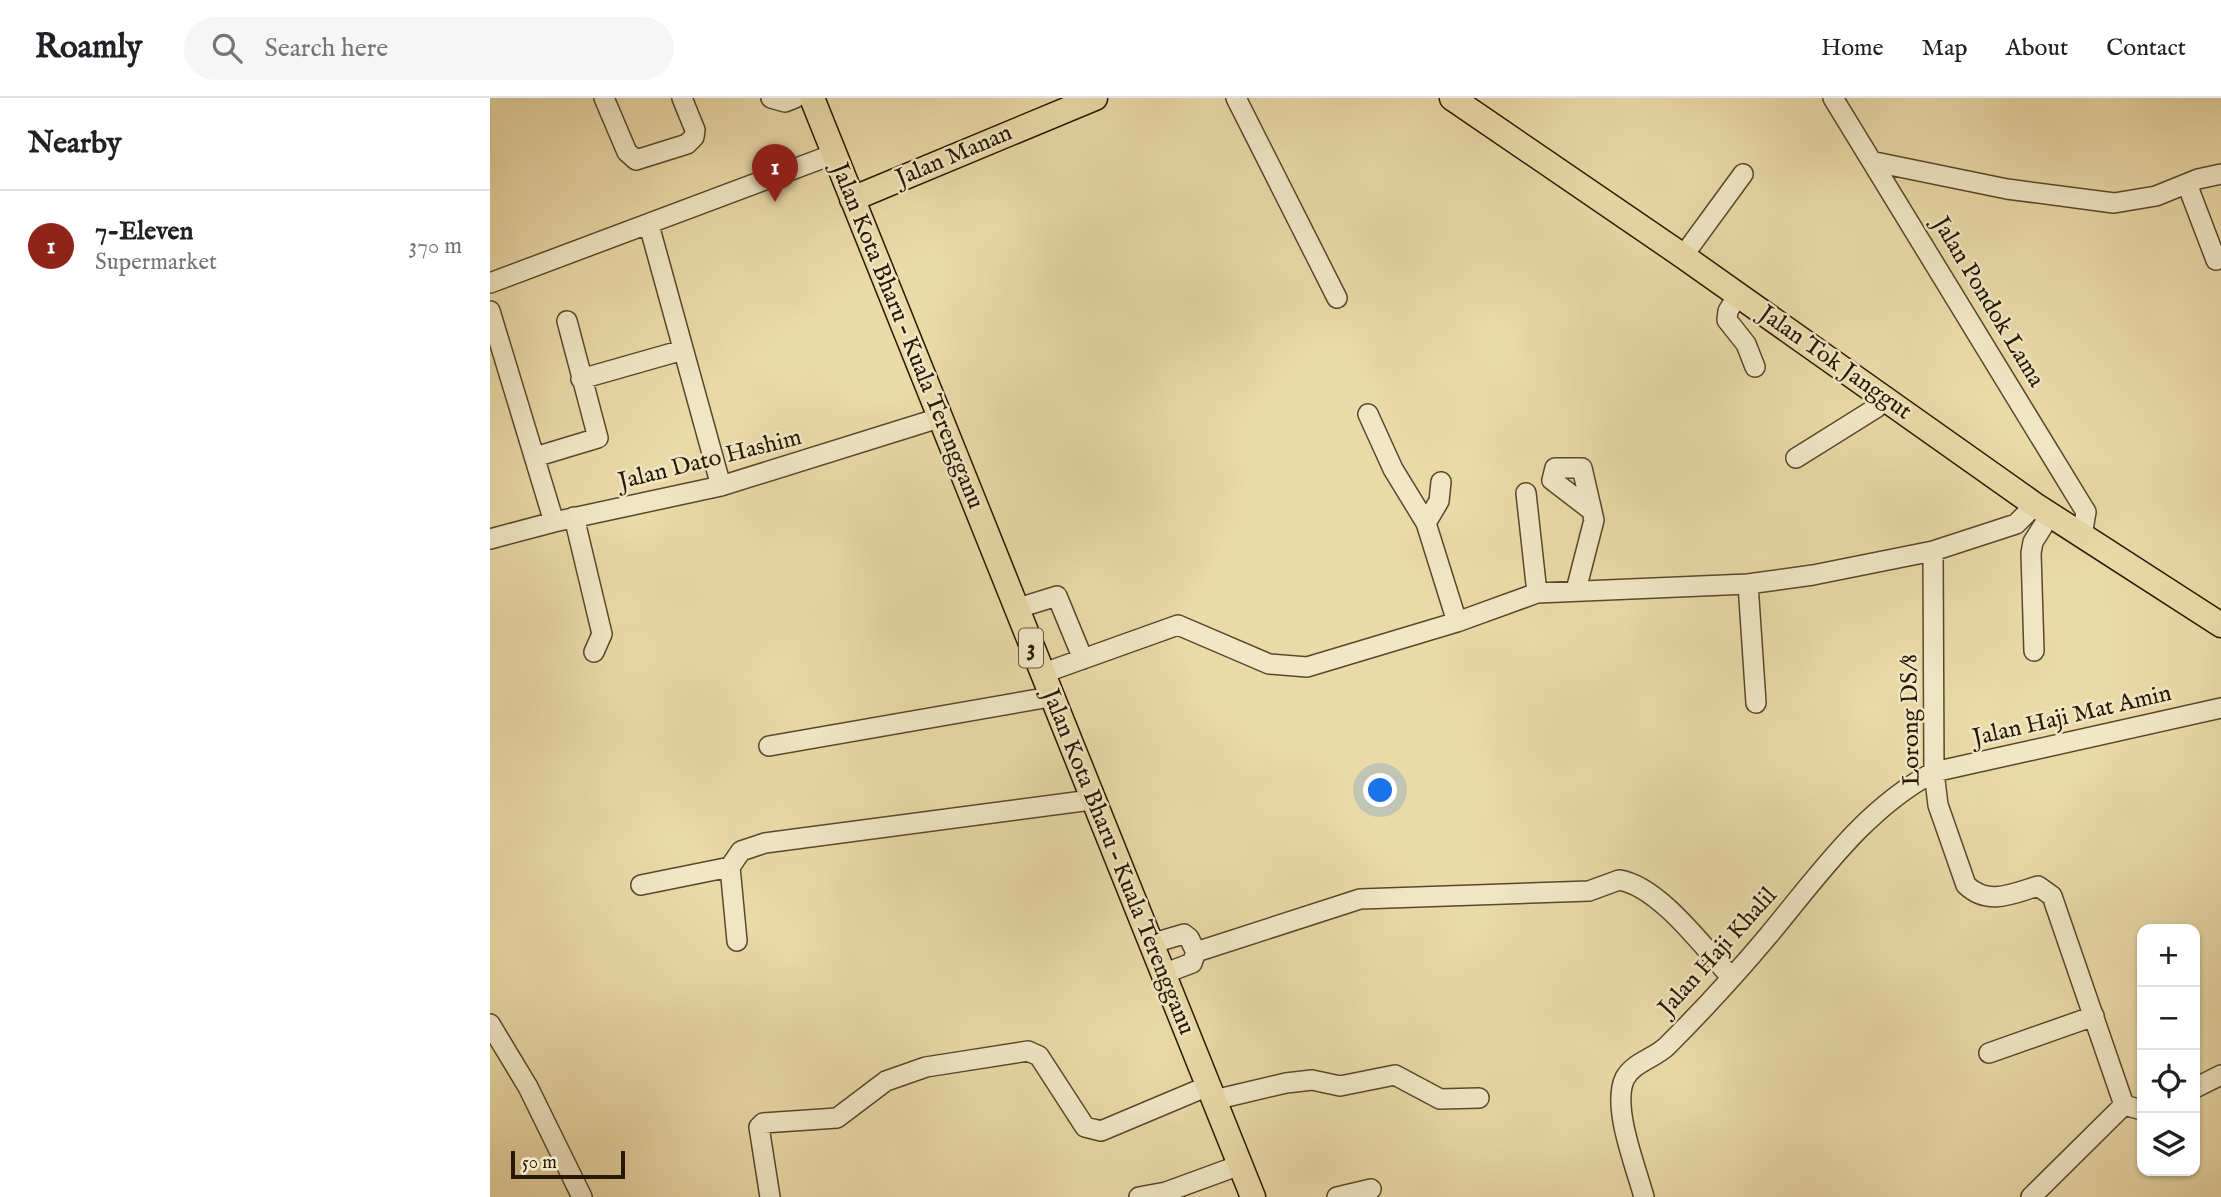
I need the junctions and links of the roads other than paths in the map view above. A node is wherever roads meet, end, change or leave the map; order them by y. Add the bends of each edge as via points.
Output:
1 (604, 98) edge
2 (682, 98) edge
3 (771, 98) edge
4 (795, 98) edge
5 (812, 98) edge
6 (1094, 98) edge
7 (1236, 98) edge
8 (1452, 98) edge
9 (1833, 98) edge
10 (834, 153) junction
11 (1875, 162) junction
12 (1743, 174) dead end
13 (2221, 174) edge
14 (2187, 184) junction
15 (852, 199) junction
16 (649, 225) junction
17 (1683, 256) junction
18 (2216, 260) dead end
19 (490, 283) edge
20 (1738, 295) junction
21 (1336, 298) dead end
22 (490, 310) edge
23 (567, 321) dead end
24 (683, 350) junction
25 (1755, 367) dead end
26 (581, 379) junction
27 (1884, 397) junction
28 (1368, 414) dead end
29 (939, 418) junction
30 (535, 457) junction
31 (1796, 458) dead end
32 (1441, 482) dead end
33 (721, 486) junction
34 (1526, 493) dead end
35 (1591, 510) dead end
36 (2043, 510) junction
37 (564, 519) junction
38 (1426, 523) junction
39 (2082, 536) junction
40 (490, 539) edge
41 (1933, 551) junction
42 (1748, 584) junction
43 (1576, 590) junction
44 (1537, 593) junction
45 (1015, 609) junction
46 (1457, 622) junction
47 (2221, 625) edge
48 (2034, 650) dead end
49 (594, 652) dead end
50 (1083, 659) junction
51 (1046, 685) junction
52 (1756, 703) dead end
53 (2221, 708) edge
54 (769, 746) dead end
55 (1934, 772) junction
56 (1091, 800) junction
57 (730, 867) junction
58 (641, 885) dead end
59 (737, 941) dead end
60 (1150, 944) junction
61 (1196, 952) junction
62 (1163, 974) junction
63 (1731, 977) junction
64 (2094, 1016) junction
65 (493, 1035) edge
66 (1989, 1053) dead end
67 (2221, 1075) edge
68 (2200, 1086) edge
69 (1211, 1093) junction
70 (1479, 1098) dead end
71 (2133, 1108) edge
72 (1240, 1165) junction
73 (1371, 1189) dead end
74 (582, 1197) edge
75 (770, 1197) edge
76 (1139, 1197) edge
77 (1253, 1197) edge
78 (1336, 1197) edge
79 (1644, 1197) edge
80 (2031, 1197) edge

1 - 2 street via 627,152 636,160 687,144 694,137
3 - 4 street via 785,102
5 - 10 main road, Jalan Kota Bharu – Kuala Terengganu / 3
6 - 15 main road, Jalan Manan
7 - 21 street
8 - 17 main road, Jalan Tok Janggut
9 - 11 street, Jalan Pondok Lama
10 - 15 main road, Jalan Kota Bharu – Kuala Terengganu / 3
10 - 16 street
11 - 14 street via 2007,189 2113,203 2156,196
11 - 39 street, Jalan Pondok Lama via 2087,512
12 - 17 street
13 - 14 street
14 - 18 street
15 - 29 main road, Jalan Kota Bharu – Kuala Terengganu / 3
16 - 19 street
16 - 24 street
17 - 20 main road, Jalan Tok Janggut
20 - 25 street via 1727,320 1746,344
20 - 27 main road, Jalan Tok Janggut
22 - 30 street
23 - 26 street
24 - 26 street
24 - 33 street
26 - 30 street via 598,438
27 - 31 street via 1875,408
27 - 36 main road, Jalan Tok Janggut
28 - 38 street via 1393,469
29 - 33 street, Jalan Dato Hashim
29 - 45 main road, Jalan Kota Bharu – Kuala Terengganu / 3
30 - 37 street
32 - 38 street via 1439,501
33 - 37 street, Jalan Dato Hashim
34 - 44 street
35 - 43 street via 1594,520
36 - 39 main road, Jalan Tok Janggut
36 - 41 street via 2016,524
36 - 48 street via 2031,553
37 - 40 street, Jalan Dato Hashim
37 - 49 street via 602,634
38 - 46 street
39 - 47 main road, Jalan Tok Janggut
41 - 42 street
41 - 55 street, Lorong DS/8
42 - 43 street
42 - 52 street
43 - 44 street
44 - 46 street
45 - 50 street via 1058,596
45 - 51 main road, Jalan Kota Bharu – Kuala Terengganu / 3
46 - 50 street via 1307,667 1269,664 1178,625
50 - 51 street
51 - 54 street
51 - 56 main road, Jalan Kota Bharu – Kuala Terengganu / 3
53 - 55 street, Jalan Haji Mat Amin
55 - 63 street, Jalan Haji Khalil via 1907,786 1854,832
55 - 64 street, Lorong DS/8 via 1938,805 1966,885 1988,898 2038,886 2052,896
56 - 57 street via 765,843 741,851
56 - 60 main road, Jalan Kota Bharu – Kuala Terengganu / 3
57 - 58 street
57 - 59 street
60 - 61 street via 1184,933
60 - 62 main road, Jalan Kota Bharu – Kuala Terengganu / 3
61 - 62 street via 1192,963
61 - 63 street via 1360,899 1589,891 1619,880 1661,902
62 - 69 main road, Jalan Kota Bharu – Kuala Terengganu / 3
63 - 79 street, Jalan Haji Khalil via 1665,1048 1625,1078 1620,1108
64 - 66 street
64 - 71 street, Lorong DS/8
65 - 74 street via 528,1087
67 - 68 street
69 - 70 street via 1312,1080 1340,1086 1395,1075 1440,1099
69 - 72 main road, Jalan Kota Bharu – Kuala Terengganu / 3
69 - 75 street via 1101,1130 1085,1127 1039,1056 1028,1051 926,1067 886,1081 837,1118 763,1123 759,1141
71 - 80 street
72 - 76 street
72 - 77 main road, Jalan Kota Bharu – Kuala Terengganu / 3
73 - 78 street

